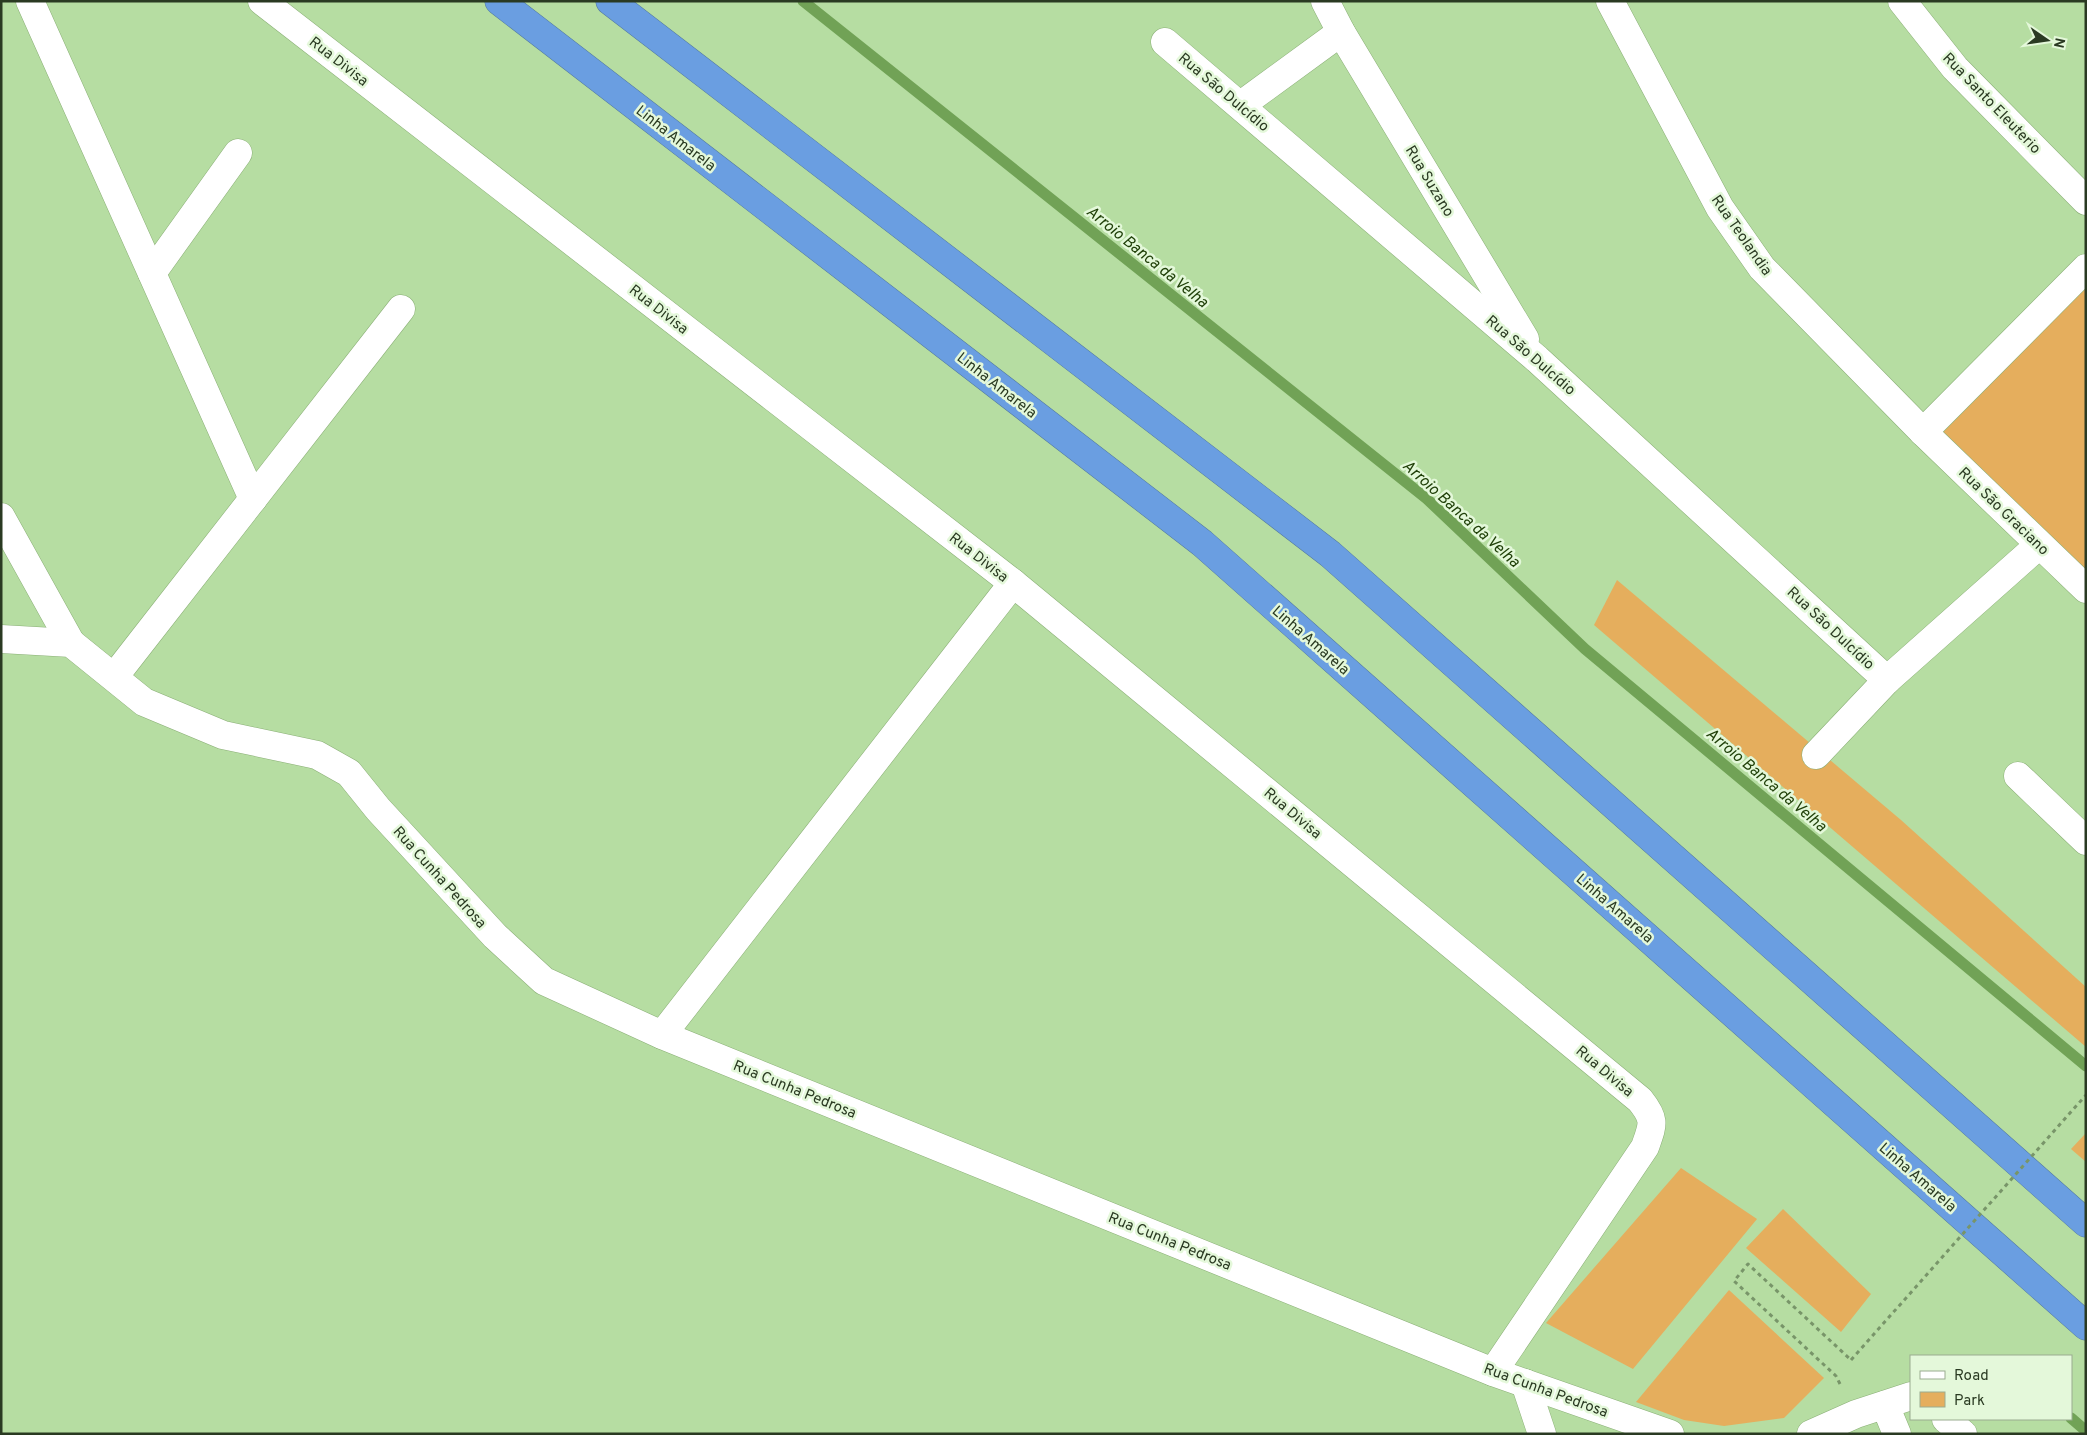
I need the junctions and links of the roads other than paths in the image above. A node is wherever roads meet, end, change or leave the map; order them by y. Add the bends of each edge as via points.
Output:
1 (30, 1) edge
2 (262, 1) edge
3 (499, 1) edge
4 (610, 1) edge
5 (1325, 1) edge
6 (1610, 1) edge
7 (1902, 1) edge
8 (1341, 32) junction
9 (1165, 42) dead end
10 (1241, 105) junction
11 (238, 153) dead end
12 (2086, 201) edge
13 (2086, 268) edge
14 (152, 273) junction
15 (401, 309) dead end
16 (1537, 359) junction
17 (1923, 432) junction
18 (253, 499) junction
19 (1, 517) edge
20 (2039, 545) junction
21 (1013, 583) junction
22 (2086, 589) edge
23 (1, 639) edge
24 (71, 643) junction
25 (114, 677) junction
26 (1887, 680) junction
27 (1816, 755) dead end
28 (2018, 776) dead end
29 (2086, 841) edge
30 (662, 1035) junction
31 (2086, 1223) edge
32 (2086, 1326) edge
33 (1493, 1372) junction
34 (1525, 1384) junction
35 (1910, 1396) edge
36 (1885, 1405) junction
37 (1947, 1420) edge
38 (1542, 1434) edge
39 (1670, 1434) edge
40 (1810, 1434) edge
41 (1897, 1434) edge
42 (1963, 1434) edge

1 - 14 street
2 - 21 street, Rua Divisa
3 - 32 highway, Linha Amarela via 1202,543
4 - 31 highway via 1330,554
5 - 8 street, Rua Suzano
6 - 17 street, Rua Teolandia via 1720,208 1762,268
7 - 12 street, Rua Santo Eleuterio via 1955,68
8 - 10 street
8 - 16 street, Rua Suzano
9 - 10 street, Rua São Dulcídio
10 - 16 street, Rua São Dulcídio
11 - 14 street
13 - 17 street
14 - 18 street
15 - 18 street
16 - 26 street, Rua São Dulcídio
17 - 20 street, Rua São Graciano
18 - 25 street
19 - 24 street
20 - 22 street, Rua São Graciano
20 - 26 street
21 - 30 street
21 - 33 street, Rua Divisa via 1640,1100 1651,1114 1651,1129 1645,1147
23 - 24 street
24 - 25 street, Rua Cunha Pedrosa
25 - 30 street, Rua Cunha Pedrosa via 144,702 223,735 317,755 349,773 495,936 544,981
26 - 27 street
28 - 29 street
30 - 33 street, Rua Cunha Pedrosa
33 - 34 street, Rua Cunha Pedrosa
34 - 38 street
34 - 39 street, Rua Cunha Pedrosa
35 - 36 street
36 - 40 street
36 - 41 street
37 - 42 street

